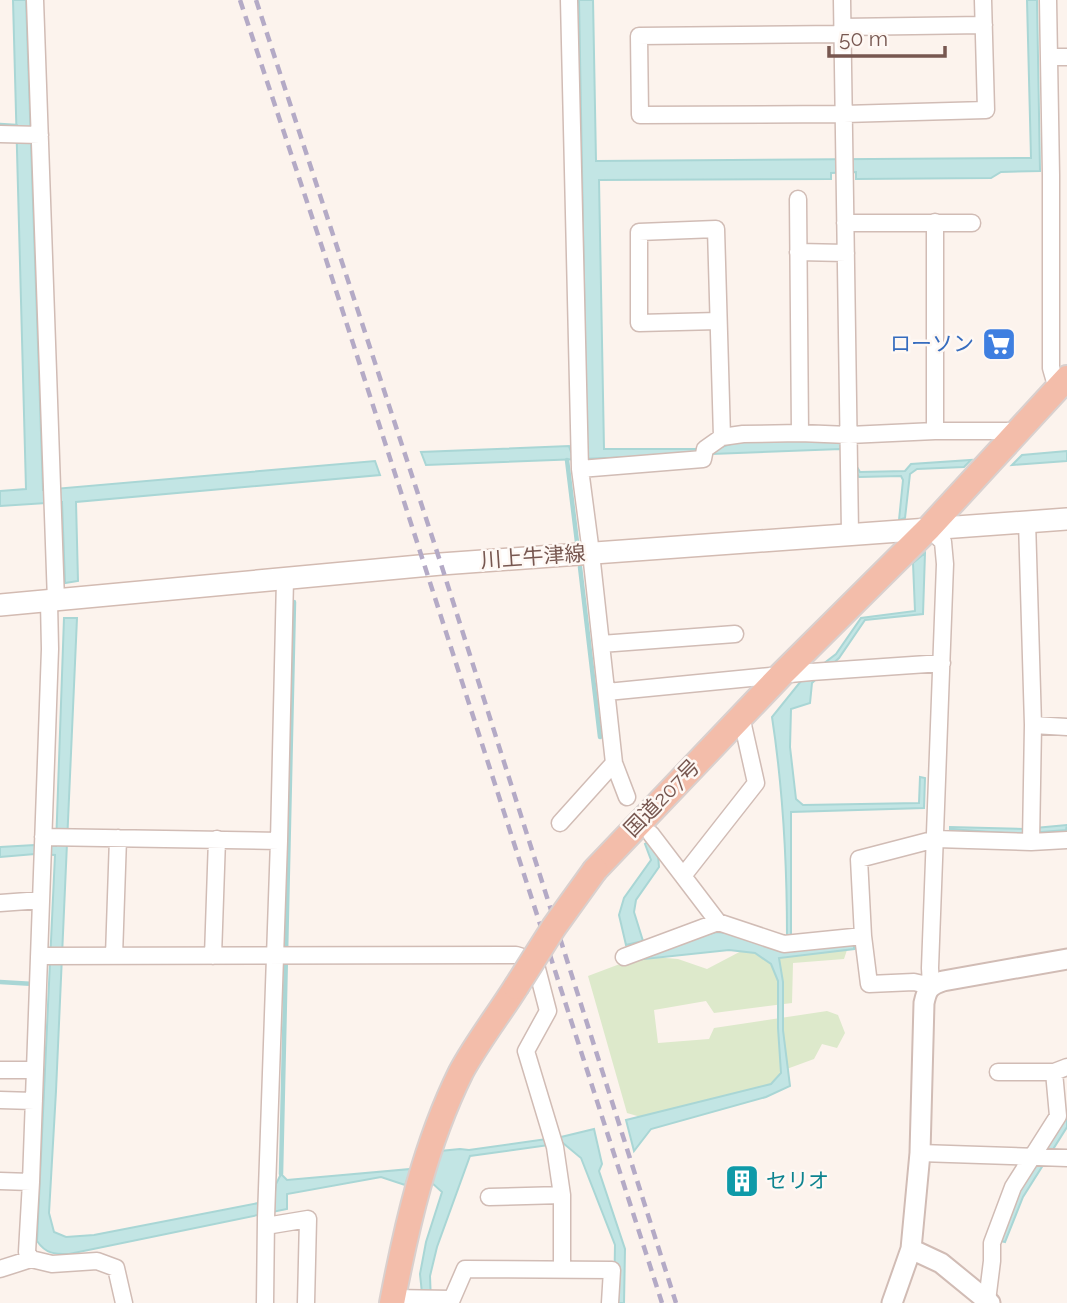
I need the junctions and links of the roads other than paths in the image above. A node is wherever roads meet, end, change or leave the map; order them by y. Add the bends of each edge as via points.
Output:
1 (36, 0) edge
2 (569, 0) edge
3 (842, 0) edge
4 (983, 0) edge
5 (1048, 0) edge
6 (984, 25) junction
7 (842, 30) junction
8 (1049, 57) junction
9 (1067, 57) edge
10 (844, 114) junction
11 (5, 134) edge
12 (40, 135) junction
13 (1059, 175) edge
14 (798, 199) dead end
15 (934, 222) junction
16 (845, 223) junction
17 (972, 223) dead end
18 (798, 251) junction
19 (846, 253) junction
20 (718, 321) junction
21 (1062, 384) edge
22 (935, 431) junction
23 (1019, 431) junction
24 (800, 433) junction
25 (849, 435) junction
26 (722, 438) junction
27 (580, 469) junction
28 (1067, 519) edge
29 (1027, 521) junction
30 (929, 528) junction
31 (850, 533) junction
32 (591, 553) junction
33 (285, 579) junction
34 (53, 601) junction
35 (0, 605) edge
36 (735, 634) dead end
37 (601, 644) junction
38 (942, 663) junction
39 (780, 675) junction
40 (607, 692) junction
41 (741, 716) junction
42 (1033, 724) junction
43 (1067, 727) edge
44 (614, 763) junction
45 (627, 797) dead end
46 (560, 822) dead end
47 (651, 834) dead end
48 (43, 836) junction
49 (118, 838) junction
50 (216, 839) junction
51 (936, 839) junction
52 (1067, 840) edge
53 (279, 841) junction
54 (1031, 842) junction
55 (683, 876) junction
56 (41, 900) junction
57 (0, 903) edge
58 (718, 922) junction
59 (863, 936) junction
60 (39, 956) junction
61 (114, 956) junction
62 (213, 956) junction
63 (275, 956) junction
64 (624, 957) dead end
65 (1067, 959) edge
66 (931, 986) junction
67 (0, 1070) edge
68 (35, 1070) junction
69 (1060, 1070) edge
70 (998, 1072) dead end
71 (0, 1100) edge
72 (34, 1101) junction
73 (920, 1153) junction
74 (1034, 1156) junction
75 (1060, 1158) edge
76 (0, 1181) edge
77 (31, 1182) junction
78 (562, 1195) junction
79 (489, 1197) dead end
80 (266, 1222) junction
81 (911, 1249) junction
82 (31, 1259) junction
83 (562, 1268) junction
84 (0, 1269) edge
85 (393, 1300) edge
86 (988, 1302) edge
87 (124, 1303) edge
88 (265, 1303) edge
89 (306, 1303) edge
90 (610, 1303) edge
91 (892, 1303) edge

1 - 12 street
2 - 27 street
3 - 7 street
4 - 6 street
5 - 8 street
6 - 7 street
6 - 10 street via 986,110
7 - 10 street
7 - 10 street via 639,36 640,115
8 - 9 street
8 - 13 street
10 - 16 street
11 - 12 street
12 - 34 street
13 - 21 street via 1051,368
14 - 18 street
15 - 16 street
15 - 17 street
15 - 22 street
16 - 19 street
18 - 19 street
18 - 24 street
19 - 25 street
20 - 20 street via 716,229 639,232 639,323
20 - 26 street
21 - 23 highway, 国道207号
22 - 23 street
22 - 25 street
23 - 30 highway, 国道207号
24 - 25 street
24 - 26 street
25 - 31 street
26 - 27 street via 705,449 703,460
27 - 32 street
28 - 29 main road, 川上牛津線
29 - 30 main road, 川上牛津線
29 - 42 street
30 - 31 main road, 川上牛津線
30 - 38 street via 943,542
30 - 39 highway, 国道207号
31 - 32 main road, 川上牛津線
32 - 33 main road, 川上牛津線
32 - 37 street
33 - 34 main road, 川上牛津線
33 - 53 street
34 - 35 main road, 川上牛津線
34 - 48 street
36 - 37 street
37 - 40 street
38 - 39 street
38 - 51 street
39 - 40 street
39 - 41 highway, 国道207号
40 - 44 street
41 - 55 street via 756,783
41 - 85 highway, 国道207号, bridge via 595,870 462,1071 435,1132 413,1205
42 - 43 street
42 - 54 street
44 - 45 street
44 - 46 street
47 - 55 street
48 - 49 street
48 - 56 street
49 - 50 street
49 - 61 street
50 - 53 street
50 - 62 street
51 - 54 street
51 - 59 street via 859,859
51 - 66 street
52 - 54 street
53 - 63 street
55 - 58 street
56 - 57 street
56 - 60 street
58 - 59 street via 784,944
58 - 64 street
59 - 66 street via 869,984
60 - 61 street
60 - 68 street
61 - 62 street
62 - 63 street
63 - 78 street via 516,955 535,961 548,1011 526,1051 554,1141
63 - 80 street
65 - 66 street
66 - 73 street via 924,1003
67 - 68 street
68 - 72 street
69 - 70 street
69 - 74 street via 1058,1116
71 - 72 street
72 - 77 street
73 - 74 street
73 - 81 street
74 - 75 street
74 - 86 street via 1013,1187 992,1243
76 - 77 street
77 - 82 street via 27,1252
78 - 79 street
78 - 83 street
80 - 88 street
80 - 89 street via 308,1219
81 - 86 street via 941,1263
81 - 91 street
82 - 84 street
82 - 87 street via 52,1264 97,1261 116,1268
83 - 85 street via 466,1269 452,1298
83 - 90 street via 612,1270

